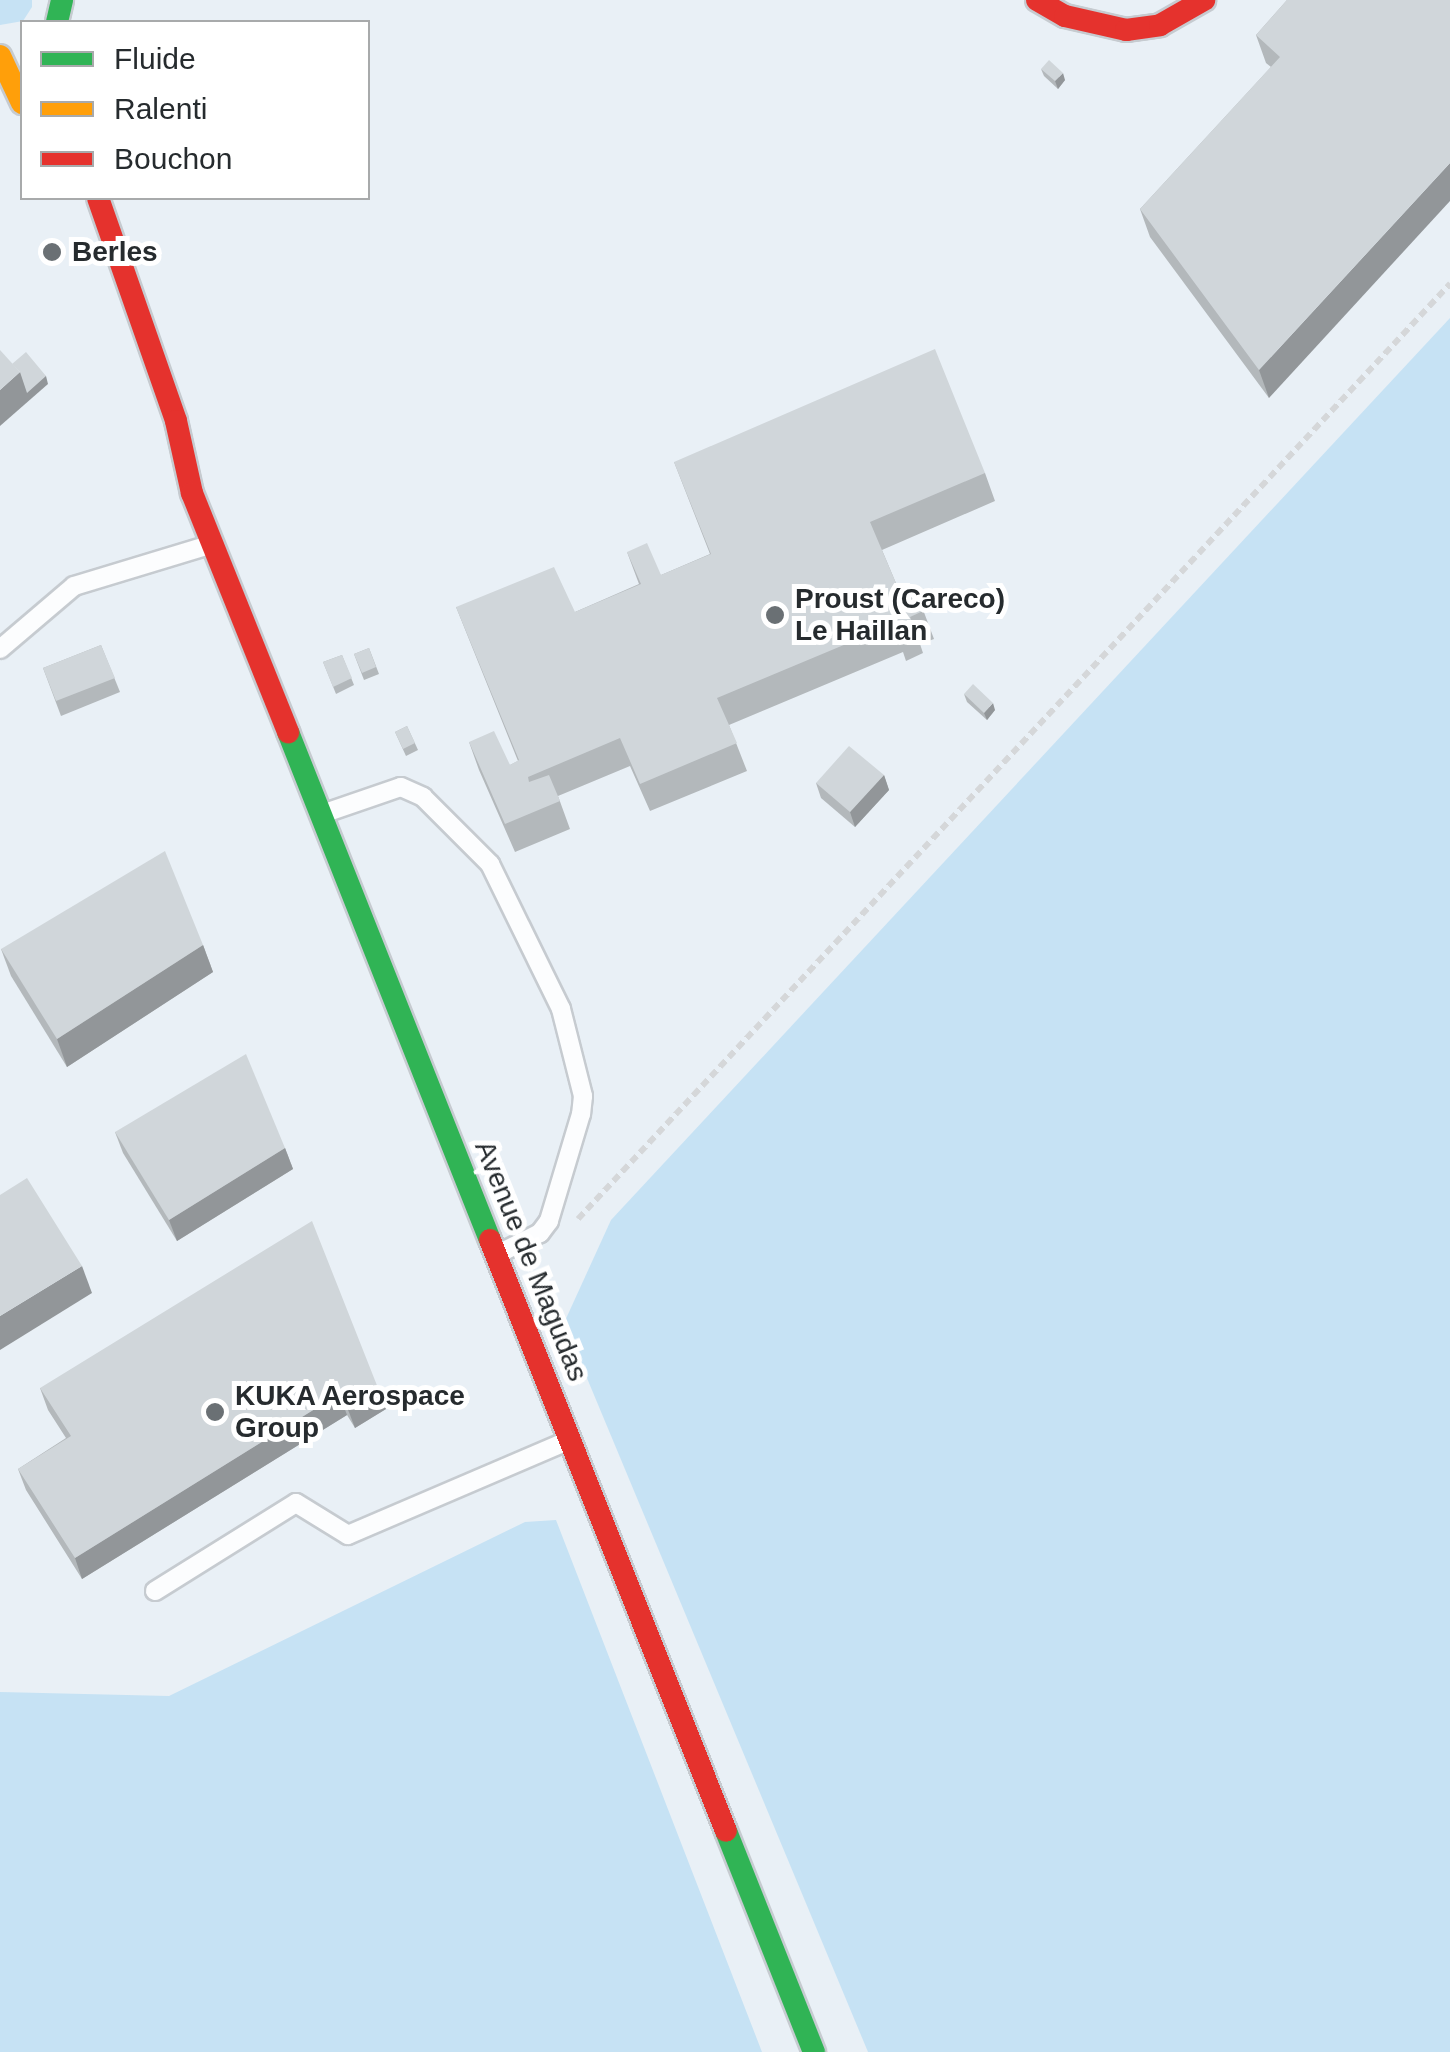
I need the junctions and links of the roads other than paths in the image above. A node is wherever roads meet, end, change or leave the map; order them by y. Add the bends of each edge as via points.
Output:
1 (1037, 0) edge
2 (1204, 0) edge
3 (0, 55) edge
4 (20, 98) edge
5 (99, 200) edge
6 (134, 377) dead end
7 (192, 493) junction
8 (212, 544) junction
9 (0, 648) edge
10 (320, 814) junction
11 (497, 1255) junction
12 (570, 1440) junction
13 (155, 1591) dead end
14 (814, 2052) edge

1 - 2 main road via 1066,16 1126,30 1160,25
3 - 4 main road
5 - 7 main road, Avenue de Magudas via 176,420
6 - 7 main road, Avenue de Magudas
7 - 8 main road, Avenue de Magudas
8 - 9 lane via 74,586
8 - 10 main road, Avenue de Magudas
10 - 11 main road, Avenue de Magudas
10 - 11 lane via 401,787 423,797 490,864 561,1009 584,1096 575,1139 549,1221 540,1233
11 - 12 main road, Avenue de Magudas
12 - 13 lane via 348,1535 296,1503
12 - 14 main road, Avenue de Magudas

